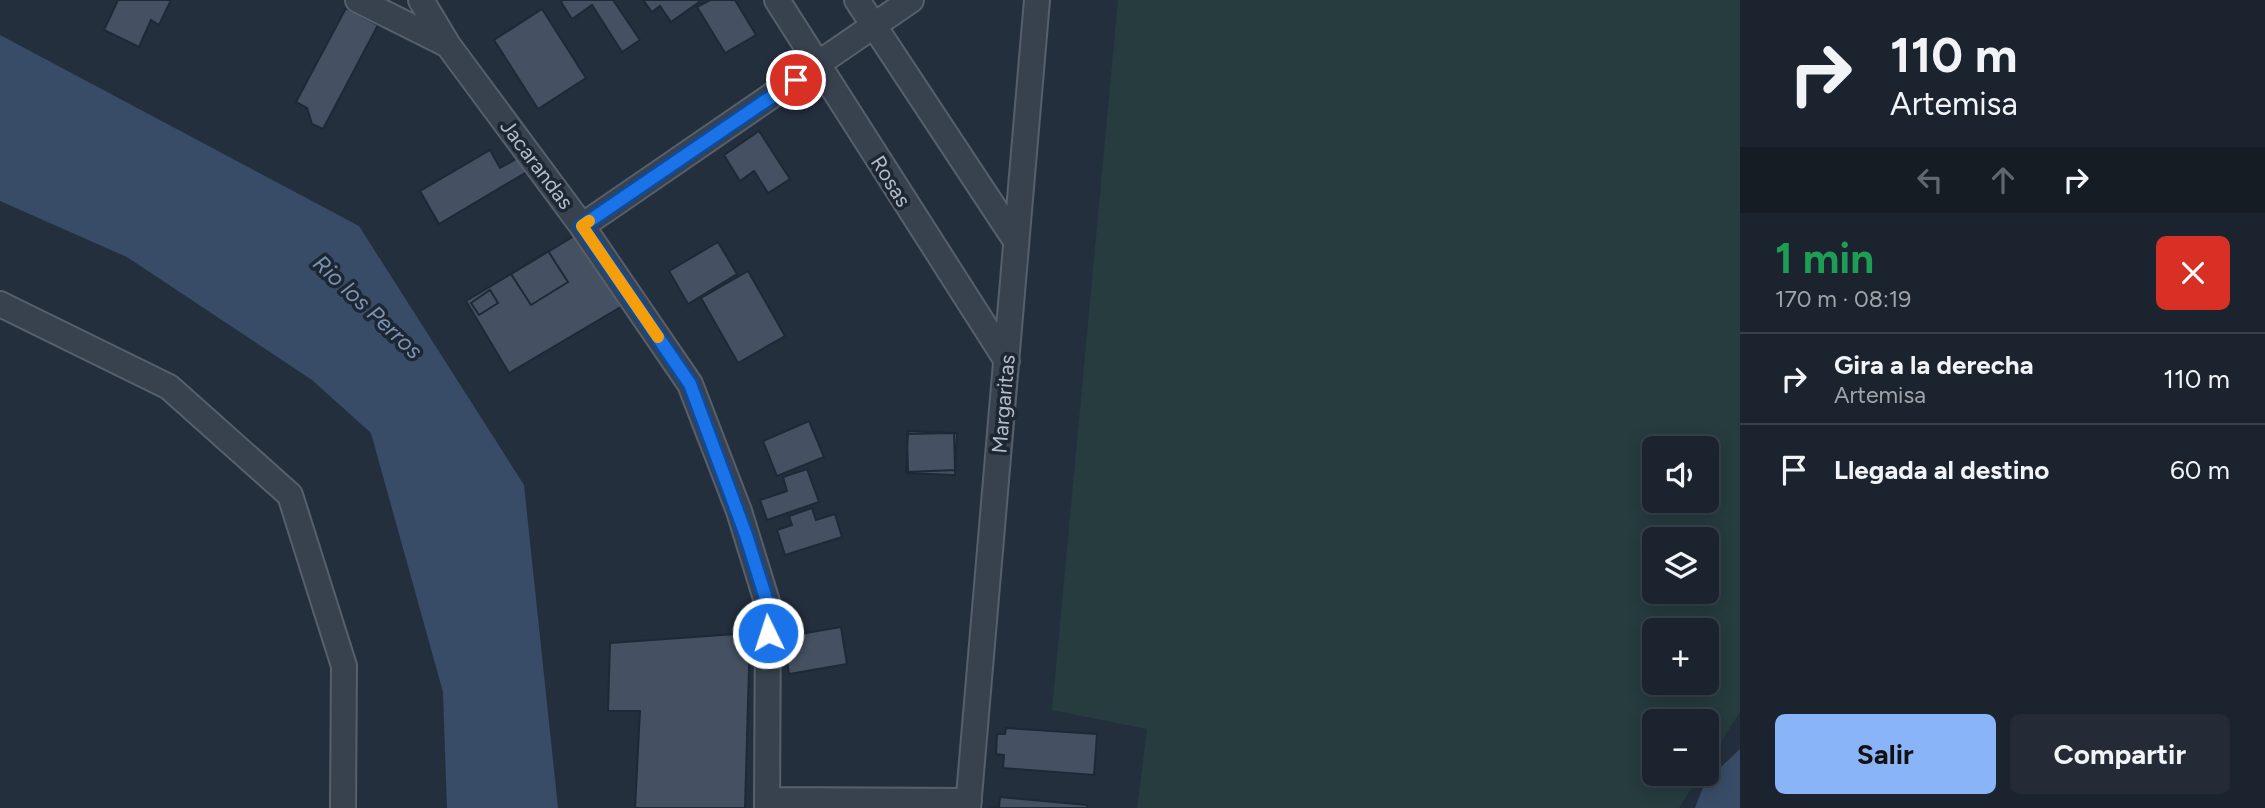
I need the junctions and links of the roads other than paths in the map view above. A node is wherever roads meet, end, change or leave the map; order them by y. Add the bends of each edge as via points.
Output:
1 (358, 0) edge
2 (421, 0) edge
3 (776, 0) edge
4 (857, 0) edge
5 (911, 0) edge
6 (1037, 0) edge
7 (873, 25) junction
8 (448, 45) junction
9 (818, 65) junction
10 (582, 226) junction
11 (1016, 241) junction
12 (0, 304) edge
13 (1007, 361) junction
14 (768, 804) edge
15 (968, 805) edge
16 (343, 808) edge

1 - 8 street
2 - 8 street, Jacarandas
3 - 9 street, Rosas
4 - 7 street
5 - 7 street
6 - 11 street, Margaritas
7 - 9 street
7 - 11 street
8 - 10 street, Jacarandas
9 - 10 street
9 - 13 street, Rosas
10 - 14 street, Jacarandas via 690,384 738,511 768,605
11 - 13 street, Margaritas
12 - 16 street via 169,387 290,495 344,666
13 - 15 street, Margaritas
14 - 15 street

